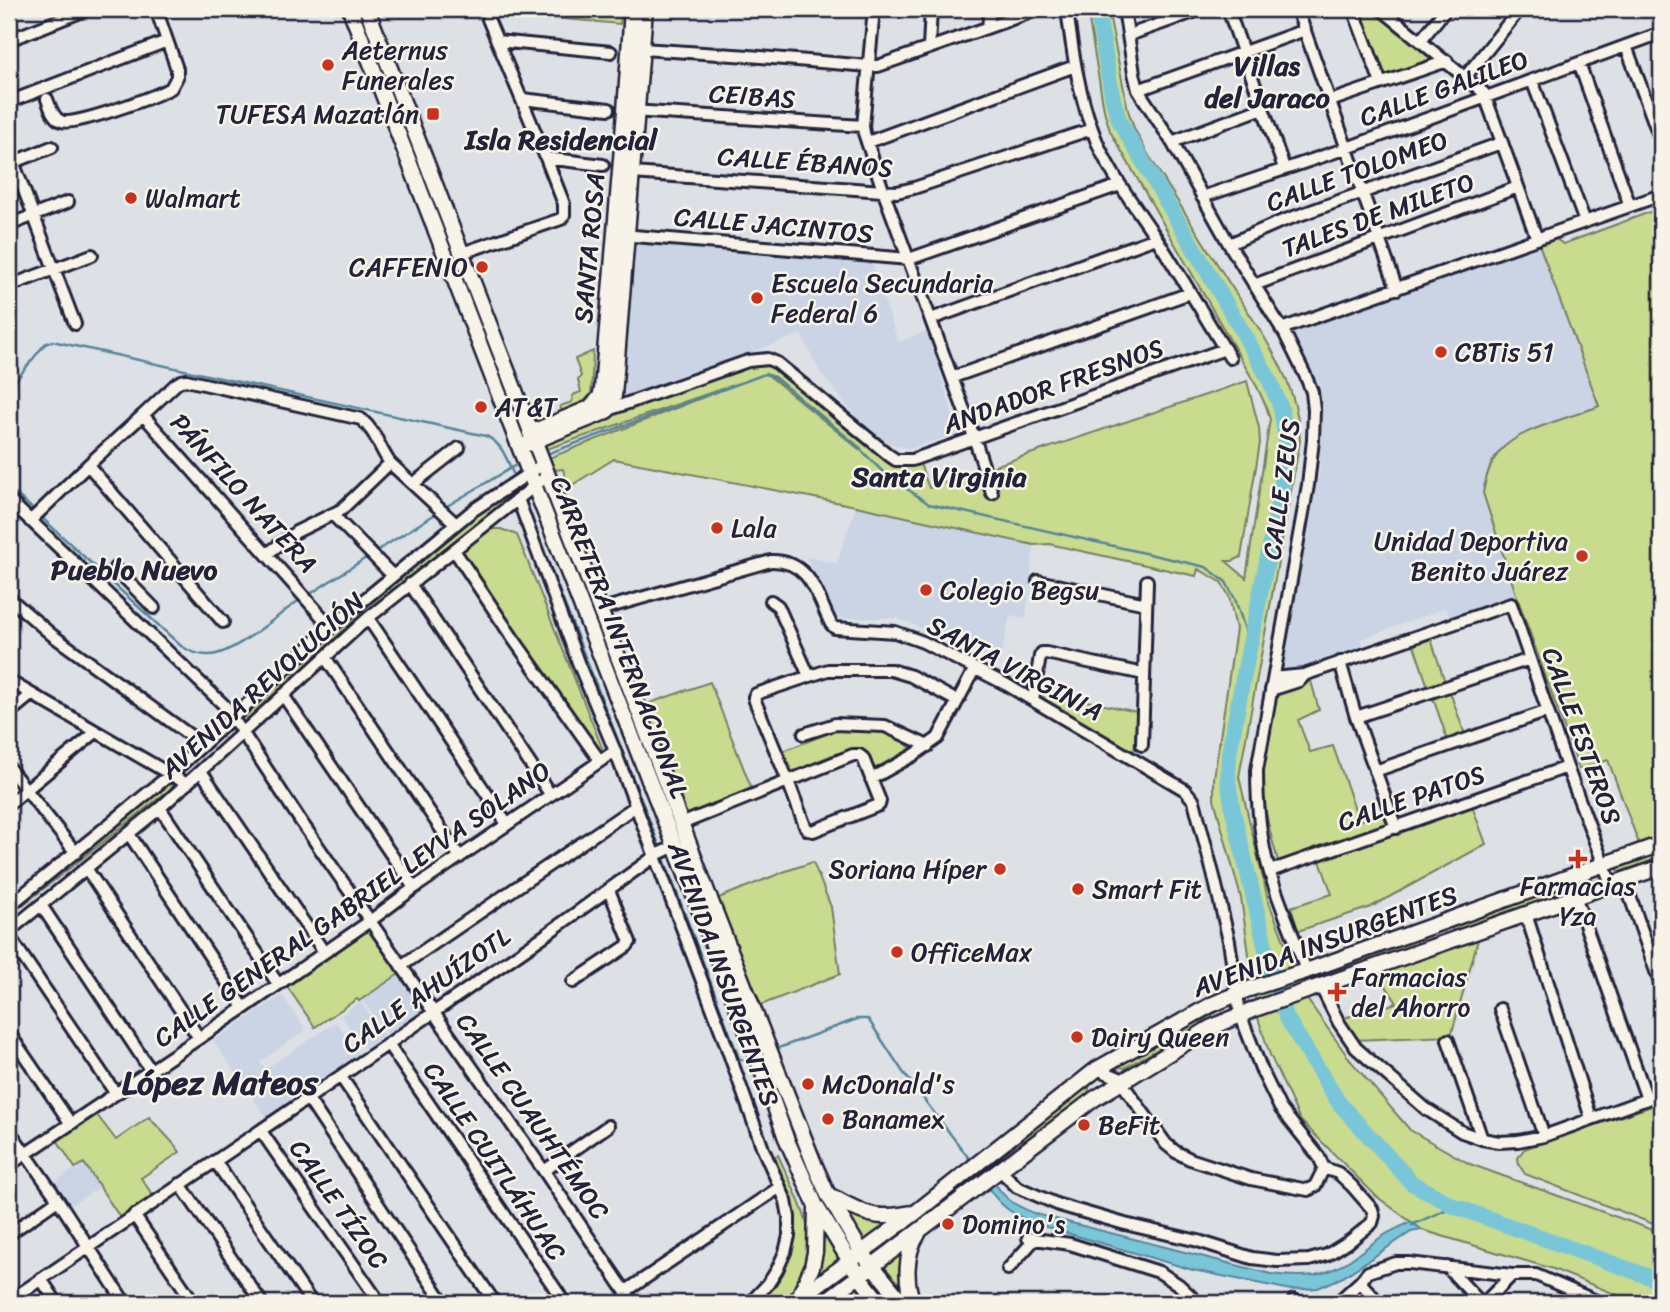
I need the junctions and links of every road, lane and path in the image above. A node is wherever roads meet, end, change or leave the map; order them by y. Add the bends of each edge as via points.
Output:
1 (88, 9) edge
2 (156, 9) edge
3 (350, 9) edge
4 (367, 9) edge
5 (632, 9) edge
6 (645, 9) edge
7 (874, 9) edge
8 (931, 9) edge
9 (990, 9) edge
10 (1040, 9) edge
11 (1067, 9) edge
12 (1124, 9) edge
13 (1202, 9) edge
14 (1228, 9) edge
15 (1297, 9) edge
16 (1353, 9) edge
17 (1381, 9) edge
18 (1446, 9) edge
19 (1531, 9) edge
20 (1518, 11) edge
21 (488, 19) dead end
22 (988, 27) junction
23 (1305, 30) junction
24 (1661, 33) edge
25 (1129, 35) junction
26 (9, 40) edge
27 (1421, 40) junction
28 (167, 41) junction
29 (497, 41) junction
30 (1626, 46) junction
31 (929, 47) junction
32 (642, 49) junction
33 (1243, 51) junction
34 (611, 52) dead end
35 (1447, 61) junction
36 (1579, 63) junction
37 (869, 66) junction
38 (1075, 66) junction
39 (1466, 76) junction
40 (377, 80) junction
41 (1532, 80) junction
42 (1381, 83) junction
43 (397, 85) junction
44 (1138, 90) junction
45 (1486, 97) junction
46 (47, 99) dead end
47 (522, 99) junction
48 (1330, 101) junction
49 (9, 102) edge
50 (1263, 108) junction
51 (609, 109) dead end
52 (631, 111) junction
53 (863, 126) junction
54 (1091, 129) junction
55 (1661, 141) edge
56 (868, 142) junction
57 (1172, 142) junction
58 (1501, 143) junction
59 (52, 147) dead end
60 (1347, 148) junction
61 (546, 158) junction
62 (10, 159) edge
63 (603, 165) dead end
64 (1284, 168) junction
65 (632, 173) junction
66 (431, 174) junction
67 (417, 180) junction
68 (1120, 185) junction
69 (1518, 187) junction
70 (884, 193) junction
71 (1363, 193) junction
72 (1661, 195) edge
73 (1202, 197) junction
74 (68, 202) dead end
75 (1629, 206) junction
76 (33, 215) junction
77 (1585, 222) junction
78 (9, 225) edge
79 (621, 235) junction
80 (1156, 238) junction
81 (1379, 239) junction
82 (1537, 239) junction
83 (1229, 244) junction
84 (461, 253) junction
85 (92, 255) dead end
86 (913, 258) junction
87 (54, 269) junction
88 (1254, 285) junction
89 (9, 286) edge
90 (1397, 289) junction
91 (1190, 293) junction
92 (931, 319) junction
93 (75, 324) dead end
94 (1281, 329) junction
95 (953, 377) junction
96 (602, 407) junction
97 (143, 415) junction
98 (974, 437) junction
99 (459, 448) dead end
100 (532, 458) junction
101 (390, 463) junction
102 (88, 465) junction
103 (413, 484) junction
104 (992, 493) dead end
105 (518, 499) junction
106 (9, 500) edge
107 (36, 515) junction
108 (333, 515) junction
109 (456, 524) junction
110 (454, 550) junction
111 (267, 554) junction
112 (115, 568) dead end
113 (393, 576) junction
114 (1038, 581) dead end
115 (1147, 581) dead end
116 (410, 584) junction
117 (138, 591) junction
118 (9, 598) edge
119 (771, 601) dead end
120 (1146, 604) junction
121 (123, 608) junction
122 (154, 608) dead end
123 (599, 610) junction
124 (368, 618) junction
125 (223, 622) dead end
126 (331, 627) junction
127 (325, 657) junction
128 (1530, 659) junction
129 (1340, 662) junction
130 (975, 668) junction
131 (1144, 674) junction
132 (809, 676) junction
133 (9, 681) edge
134 (1272, 684) junction
135 (31, 695) junction
136 (283, 695) junction
137 (1033, 700) junction
138 (957, 701) junction
139 (1548, 711) junction
140 (9, 713) edge
141 (232, 716) junction
142 (1356, 717) junction
143 (96, 732) junction
144 (242, 733) junction
145 (804, 734) dead end
146 (203, 745) junction
147 (1142, 745) dead end
148 (928, 746) junction
149 (615, 751) junction
150 (600, 761) junction
151 (9, 768) edge
152 (1567, 768) junction
153 (201, 771) junction
154 (1376, 771) junction
155 (171, 774) junction
156 (871, 779) junction
157 (788, 781) junction
158 (187, 784) junction
159 (27, 790) junction
160 (550, 794) junction
161 (9, 804) edge
162 (636, 806) junction
163 (160, 808) junction
164 (507, 824) junction
165 (681, 824) junction
166 (1396, 828) junction
167 (129, 834) junction
168 (1661, 844) edge
169 (664, 852) junction
170 (76, 853) junction
171 (460, 857) junction
172 (1604, 865) junction
173 (1661, 867) edge
174 (86, 868) junction
175 (1270, 871) junction
176 (1618, 882) junction
177 (414, 888) junction
178 (609, 890) junction
179 (1575, 896) junction
180 (41, 905) junction
181 (9, 906) edge
182 (1526, 914) junction
183 (370, 921) junction
184 (1442, 922) junction
185 (9, 933) edge
186 (1449, 942) junction
187 (324, 953) junction
188 (401, 966) junction
189 (1306, 971) junction
190 (573, 982) dead end
191 (278, 985) junction
192 (1661, 986) edge
193 (1315, 988) junction
194 (1241, 993) junction
195 (244, 1008) junction
196 (1500, 1009) dead end
197 (1246, 1012) junction
198 (433, 1013) junction
199 (9, 1033) edge
200 (199, 1038) junction
201 (1448, 1040) dead end
202 (388, 1044) junction
203 (760, 1045) junction
204 (767, 1063) junction
205 (1097, 1069) junction
206 (151, 1071) junction
207 (341, 1077) junction
208 (1124, 1080) junction
209 (116, 1094) junction
210 (1661, 1094) edge
211 (308, 1100) junction
212 (1647, 1100) junction
213 (1591, 1118) junction
214 (71, 1124) junction
215 (608, 1126) dead end
216 (9, 1130) edge
217 (261, 1131) junction
218 (801, 1133) junction
219 (1015, 1133) junction
220 (1544, 1136) junction
221 (786, 1138) junction
222 (1482, 1139) junction
223 (1027, 1148) junction
224 (25, 1153) junction
225 (215, 1161) junction
226 (9, 1165) edge
227 (1324, 1168) junction
228 (544, 1171) junction
229 (998, 1171) junction
230 (180, 1184) junction
231 (780, 1187) junction
232 (828, 1195) junction
233 (58, 1200) junction
234 (816, 1206) junction
235 (915, 1213) junction
236 (134, 1215) junction
237 (921, 1230) junction
238 (9, 1234) edge
239 (88, 1247) junction
240 (862, 1253) junction
241 (850, 1262) junction
242 (873, 1267) junction
243 (1447, 1267) junction
244 (1008, 1269) dead end
245 (1512, 1275) junction
246 (859, 1276) junction
247 (41, 1279) junction
248 (1360, 1282) junction
249 (626, 1291) junction
250 (9, 1301) edge
251 (795, 1302) edge
252 (57, 1303) edge
253 (125, 1303) edge
254 (194, 1303) edge
255 (262, 1303) edge
256 (312, 1303) edge
257 (380, 1303) edge
258 (444, 1303) edge
259 (495, 1303) edge
260 (565, 1303) edge
261 (633, 1303) edge
262 (750, 1303) edge
263 (823, 1303) edge
264 (880, 1303) edge
265 (903, 1303) edge
266 (913, 1303) edge
267 (1198, 1303) edge
268 (1337, 1303) edge
269 (1379, 1303) edge
270 (1483, 1303) edge
271 (1601, 1303) edge

1 - 26 street
2 - 28 street
3 - 40 main road, CARRETERA INTERNACIONAL
4 - 43 main road, CARRETERA INTERNACIONAL
5 - 52 main road, SANTA ROSA
6 - 32 main road
7 - 37 street
8 - 31 street
9 - 22 street
10 - 22 street
11 - 38 street
12 - 25 street, CALLE ZEUS
13 - 25 street
14 - 33 street
15 - 23 street
16 - 42 street
17 - 27 street
18 - 27 street
19 - 20 street
20 - 39 street
21 - 29 street
22 - 31 street
23 - 33 street
23 - 48 street
24 - 30 street, CALLE GALILEO
25 - 44 street, CALLE ZEUS
27 - 35 street
28 - 46 street via 177,77 164,92 67,123 53,114
28 - 49 street
29 - 34 street
29 - 47 street
30 - 36 street, CALLE GALILEO
30 - 55 street
31 - 37 street
32 - 37 street
32 - 52 main road
33 - 44 street
33 - 50 street
35 - 39 street
35 - 42 street
36 - 41 street, CALLE GALILEO
36 - 75 street
37 - 53 street
38 - 54 street
38 - 56 street
39 - 45 street
40 - 43 main road
40 - 67 main road, CARRETERA INTERNACIONAL
41 - 45 street, CALLE GALILEO
41 - 77 street
42 - 48 street
43 - 66 main road, CARRETERA INTERNACIONAL
44 - 57 street, CALLE ZEUS
45 - 58 street
45 - 60 street, CALLE GALILEO
47 - 51 street
47 - 61 street
48 - 60 street
50 - 57 street
50 - 64 street
52 - 53 street, CEIBAS
52 - 65 main road
52 - 79 main road, SANTA ROSA
53 - 56 street
54 - 68 street
54 - 70 street, CALLE ÉBANOS via 914,188
56 - 70 street
57 - 73 street, CALLE ZEUS
58 - 69 street
58 - 71 street, CALLE TOLOMEO
59 - 62 street
60 - 64 street, CALLE GALILEO
60 - 71 street
61 - 63 street
61 - 84 street via 564,204 561,219
62 - 76 street
64 - 73 street, CALLE GALILEO
65 - 70 street, CALLE ÉBANOS
65 - 79 main road
66 - 67 main road
66 - 84 main road, CARRETERA INTERNACIONAL
67 - 100 main road, CARRETERA INTERNACIONAL
68 - 80 street
68 - 86 street
69 - 81 street, TALES DE MILETO
69 - 82 street
70 - 86 street
71 - 81 street
71 - 83 street, CALLE TOLOMEO
72 - 75 street
73 - 83 street, CALLE ZEUS
74 - 76 street
75 - 77 street
76 - 78 street
76 - 87 street
77 - 82 street
79 - 86 street, CALLE JACINTOS
79 - 96 main road via 614,396
80 - 91 street
80 - 92 street
81 - 88 street, TALES DE MILETO
81 - 90 street
82 - 90 street
83 - 88 street, CALLE ZEUS
84 - 100 main road, CARRETERA INTERNACIONAL
85 - 87 street
86 - 92 street
87 - 89 street
87 - 93 street
88 - 94 street, CALLE ZEUS
90 - 94 street
91 - 95 street
91 - 98 street, ANDADOR FRESNOS via 1227,353
92 - 95 street
94 - 134 street, CALLE ZEUS via 1306,377 1314,410 1308,485
95 - 98 street
96 - 98 street, ANDADOR FRESNOS via 748,361 768,359 896,460 912,460
96 - 100 main road via 596,417
97 - 101 street via 186,380 361,419 374,432
97 - 102 street, PÁNFILO NATERA
97 - 111 street, PÁNFILO NATERA
98 - 104 street
99 - 103 street
100 - 105 street, AVENIDA REVOLUCIÓN
100 - 109 street, AVENIDA REVOLUCIÓN
100 - 123 main road, CARRETERA INTERNACIONAL
100 - 169 main road, CARRETERA INTERNACIONAL
101 - 103 street
101 - 108 street
102 - 107 street, PÁNFILO NATERA
102 - 125 street
103 - 109 street
105 - 110 street, AVENIDA REVOLUCIÓN
105 - 149 street, AVENIDA INSURGENTES
106 - 107 street, CALLE CUAUHTÉMOC
107 - 121 street, CALLE CUAUHTÉMOC
108 - 111 street via 296,532
108 - 113 street
109 - 113 street, AVENIDA REVOLUCIÓN
110 - 116 street, AVENIDA REVOLUCIÓN
110 - 150 street
111 - 126 street, PÁNFILO NATERA
112 - 117 street
113 - 126 street, AVENIDA REVOLUCIÓN
114 - 120 street
115 - 120 street
116 - 124 street, AVENIDA REVOLUCIÓN
116 - 160 street
117 - 121 street
117 - 122 street
118 - 146 street via 52,635
119 - 132 street via 778,607
120 - 131 street
121 - 141 street, CALLE CUAUHTÉMOC
123 - 130 street, SANTA VIRGINIA via 785,560 809,577 835,628 895,632
123 - 165 main road, CARRETERA INTERNACIONAL
124 - 127 street, AVENIDA REVOLUCIÓN
124 - 164 street
126 - 141 street, AVENIDA REVOLUCIÓN
127 - 136 street, AVENIDA REVOLUCIÓN
127 - 171 street
128 - 129 street, CALLE ESTEROS via 1511,604
128 - 139 street, CALLE ESTEROS
128 - 142 street
129 - 134 street via 1299,681
129 - 142 street
130 - 137 street, SANTA VIRGINIA
130 - 138 street
131 - 137 street via 1042,653
131 - 147 street
132 - 138 street via 840,669 901,672
132 - 157 street via 754,697
133 - 135 street
134 - 175 street, CALLE ZEUS via 1257,769 1257,808
135 - 140 street
135 - 143 street
136 - 144 street, AVENIDA REVOLUCIÓN
136 - 177 street
137 - 194 street, SANTA VIRGINIA via 1191,796
138 - 148 street
139 - 152 street, CALLE ESTEROS
139 - 154 street
141 - 144 street, CALLE CUAUHTÉMOC
141 - 146 street, AVENIDA REVOLUCIÓN
142 - 154 street
143 - 155 street
143 - 159 street
144 - 153 street, AVENIDA REVOLUCIÓN
144 - 183 street, CALLE CUAUHTÉMOC
145 - 148 street via 835,724 885,726
146 - 155 street, AVENIDA REVOLUCIÓN
148 - 156 street
149 - 150 street, CALLE GENERAL GABRIEL LEYVA SOLANO
149 - 162 street, AVENIDA INSURGENTES
150 - 160 street, CALLE GENERAL GABRIEL LEYVA SOLANO
151 - 159 street
152 - 166 street, CALLE PATOS
152 - 172 street, CALLE ESTEROS
153 - 158 street, AVENIDA REVOLUCIÓN
153 - 187 street
154 - 166 street
155 - 158 street
155 - 170 street, AVENIDA REVOLUCIÓN
156 - 157 street via 863,758 853,755
156 - 157 street via 879,805 813,831 805,826
157 - 165 street
158 - 163 street, AVENIDA REVOLUCIÓN
159 - 161 street
159 - 170 street
160 - 164 street, CALLE GENERAL GABRIEL LEYVA SOLANO
162 - 169 street, AVENIDA INSURGENTES
162 - 188 street
163 - 167 street, AVENIDA REVOLUCIÓN
163 - 191 street
164 - 171 street, CALLE GENERAL GABRIEL LEYVA SOLANO
165 - 203 main road, CARRETERA INTERNACIONAL
166 - 175 street, CALLE PATOS
167 - 174 street, AVENIDA REVOLUCIÓN
167 - 195 street
168 - 172 main road, AVENIDA INSURGENTES
169 - 178 street, CALLE AHUÍZOTL
169 - 203 main road, CARRETERA INTERNACIONAL
169 - 231 street, AVENIDA INSURGENTES via 721,1031
170 - 181 street, AVENIDA REVOLUCIÓN
171 - 177 street, CALLE GENERAL GABRIEL LEYVA SOLANO
172 - 176 street, CALLE ESTEROS
172 - 184 main road, AVENIDA INSURGENTES
173 - 176 main road, AVENIDA INSURGENTES
174 - 180 street, AVENIDA REVOLUCIÓN
174 - 200 street
175 - 189 street, CALLE ZEUS
176 - 179 main road, AVENIDA INSURGENTES
176 - 192 street, CALLE ESTEROS
177 - 183 street, CALLE GENERAL GABRIEL LEYVA SOLANO
178 - 190 street via 629,942
178 - 198 street, CALLE AHUÍZOTL
179 - 182 main road, AVENIDA INSURGENTES
179 - 212 street
180 - 185 street, AVENIDA REVOLUCIÓN
180 - 206 street
182 - 186 main road, AVENIDA INSURGENTES
182 - 213 street
183 - 187 street, CALLE GENERAL GABRIEL LEYVA SOLANO
183 - 188 street, CALLE CUAUHTÉMOC
184 - 186 main road
184 - 189 main road, AVENIDA INSURGENTES
185 - 209 street
186 - 193 main road, AVENIDA INSURGENTES
187 - 191 street, CALLE GENERAL GABRIEL LEYVA SOLANO
188 - 198 street, CALLE CUAUHTÉMOC
189 - 194 main road, AVENIDA INSURGENTES
191 - 195 street, CALLE GENERAL GABRIEL LEYVA SOLANO
193 - 197 main road, AVENIDA INSURGENTES
193 - 222 street via 1356,1048 1426,1109
194 - 197 street, SANTA VIRGINIA
194 - 205 main road, AVENIDA INSURGENTES
195 - 200 street, CALLE GENERAL GABRIEL LEYVA SOLANO
196 - 220 street
197 - 208 main road, AVENIDA INSURGENTES via 1210,1028
197 - 227 street, SANTA VIRGINIA via 1262,1071 1280,1108
198 - 202 street, CALLE AHUÍZOTL
198 - 228 street, CALLE CUAUHTÉMOC
199 - 214 street
200 - 206 street, CALLE GENERAL GABRIEL LEYVA SOLANO
201 - 222 street
202 - 207 street, CALLE AHUÍZOTL
202 - 260 street, CALLE CUITLÁHUAC
203 - 204 main road, CARRETERA INTERNACIONAL
204 - 218 main road, CARRETERA INTERNACIONAL
204 - 221 main road, CARRETERA INTERNACIONAL
205 - 208 street
205 - 219 main road, AVENIDA INSURGENTES
206 - 209 street, CALLE GENERAL GABRIEL LEYVA SOLANO
207 - 211 street, CALLE AHUÍZOTL
207 - 259 street
208 - 223 main road, AVENIDA INSURGENTES
208 - 227 street via 1166,1144 1190,1159 1251,1179 1308,1190
209 - 214 street, CALLE GENERAL GABRIEL LEYVA SOLANO
210 - 212 street
211 - 217 street, CALLE AHUÍZOTL
211 - 258 street
212 - 213 street
213 - 220 street
214 - 224 street, CALLE GENERAL GABRIEL LEYVA SOLANO
215 - 228 street
216 - 224 street
217 - 225 street, CALLE AHUÍZOTL
217 - 257 street, CALLE TÍZOC
218 - 221 main road
218 - 232 main road, CARRETERA INTERNACIONAL
219 - 223 main road
219 - 235 main road, AVENIDA INSURGENTES
220 - 222 street via 1499,1142
221 - 234 main road, CARRETERA INTERNACIONAL
223 - 229 main road, AVENIDA INSURGENTES
224 - 226 street, CALLE GENERAL GABRIEL LEYVA SOLANO
224 - 233 street
225 - 230 street, CALLE AHUÍZOTL
225 - 256 street
227 - 229 street via 1352,1186 1372,1209 1372,1223 1328,1255 1286,1261 1252,1258 1059,1205 1017,1187
228 - 249 street, CALLE CUAUHTÉMOC
229 - 237 main road, AVENIDA INSURGENTES
230 - 236 street, CALLE AHUÍZOTL
230 - 255 street
231 - 249 street
231 - 262 street, AVENIDA INSURGENTES via 789,1217 785,1252 768,1284
232 - 235 main road via 873,1215
232 - 240 main road, CARRETERA INTERNACIONAL
233 - 238 street
233 - 239 street
234 - 241 main road, CARRETERA INTERNACIONAL
234 - 251 main road via 812,1267
235 - 240 main road, AVENIDA INSURGENTES
236 - 239 street, CALLE AHUÍZOTL
236 - 254 street
237 - 242 main road, AVENIDA INSURGENTES
237 - 266 main road via 908,1259
239 - 247 street, CALLE AHUÍZOTL
239 - 253 street
240 - 241 main road, AVENIDA INSURGENTES
240 - 242 main road, CARRETERA INTERNACIONAL
241 - 246 main road, CARRETERA INTERNACIONAL
241 - 251 main road, AVENIDA INSURGENTES
242 - 246 main road, AVENIDA INSURGENTES
242 - 265 main road, CARRETERA INTERNACIONAL
243 - 245 street
243 - 248 street via 1396,1263 1368,1272
243 - 270 street
244 - 267 street via 1031,1238 1070,1244 1159,1272
245 - 270 street
245 - 271 street via 1536,1275
246 - 263 main road, AVENIDA INSURGENTES
246 - 264 main road, CARRETERA INTERNACIONAL
247 - 250 street, CALLE AHUÍZOTL
247 - 252 street
248 - 268 street
248 - 269 street
249 - 261 street, CALLE CUAUHTÉMOC

